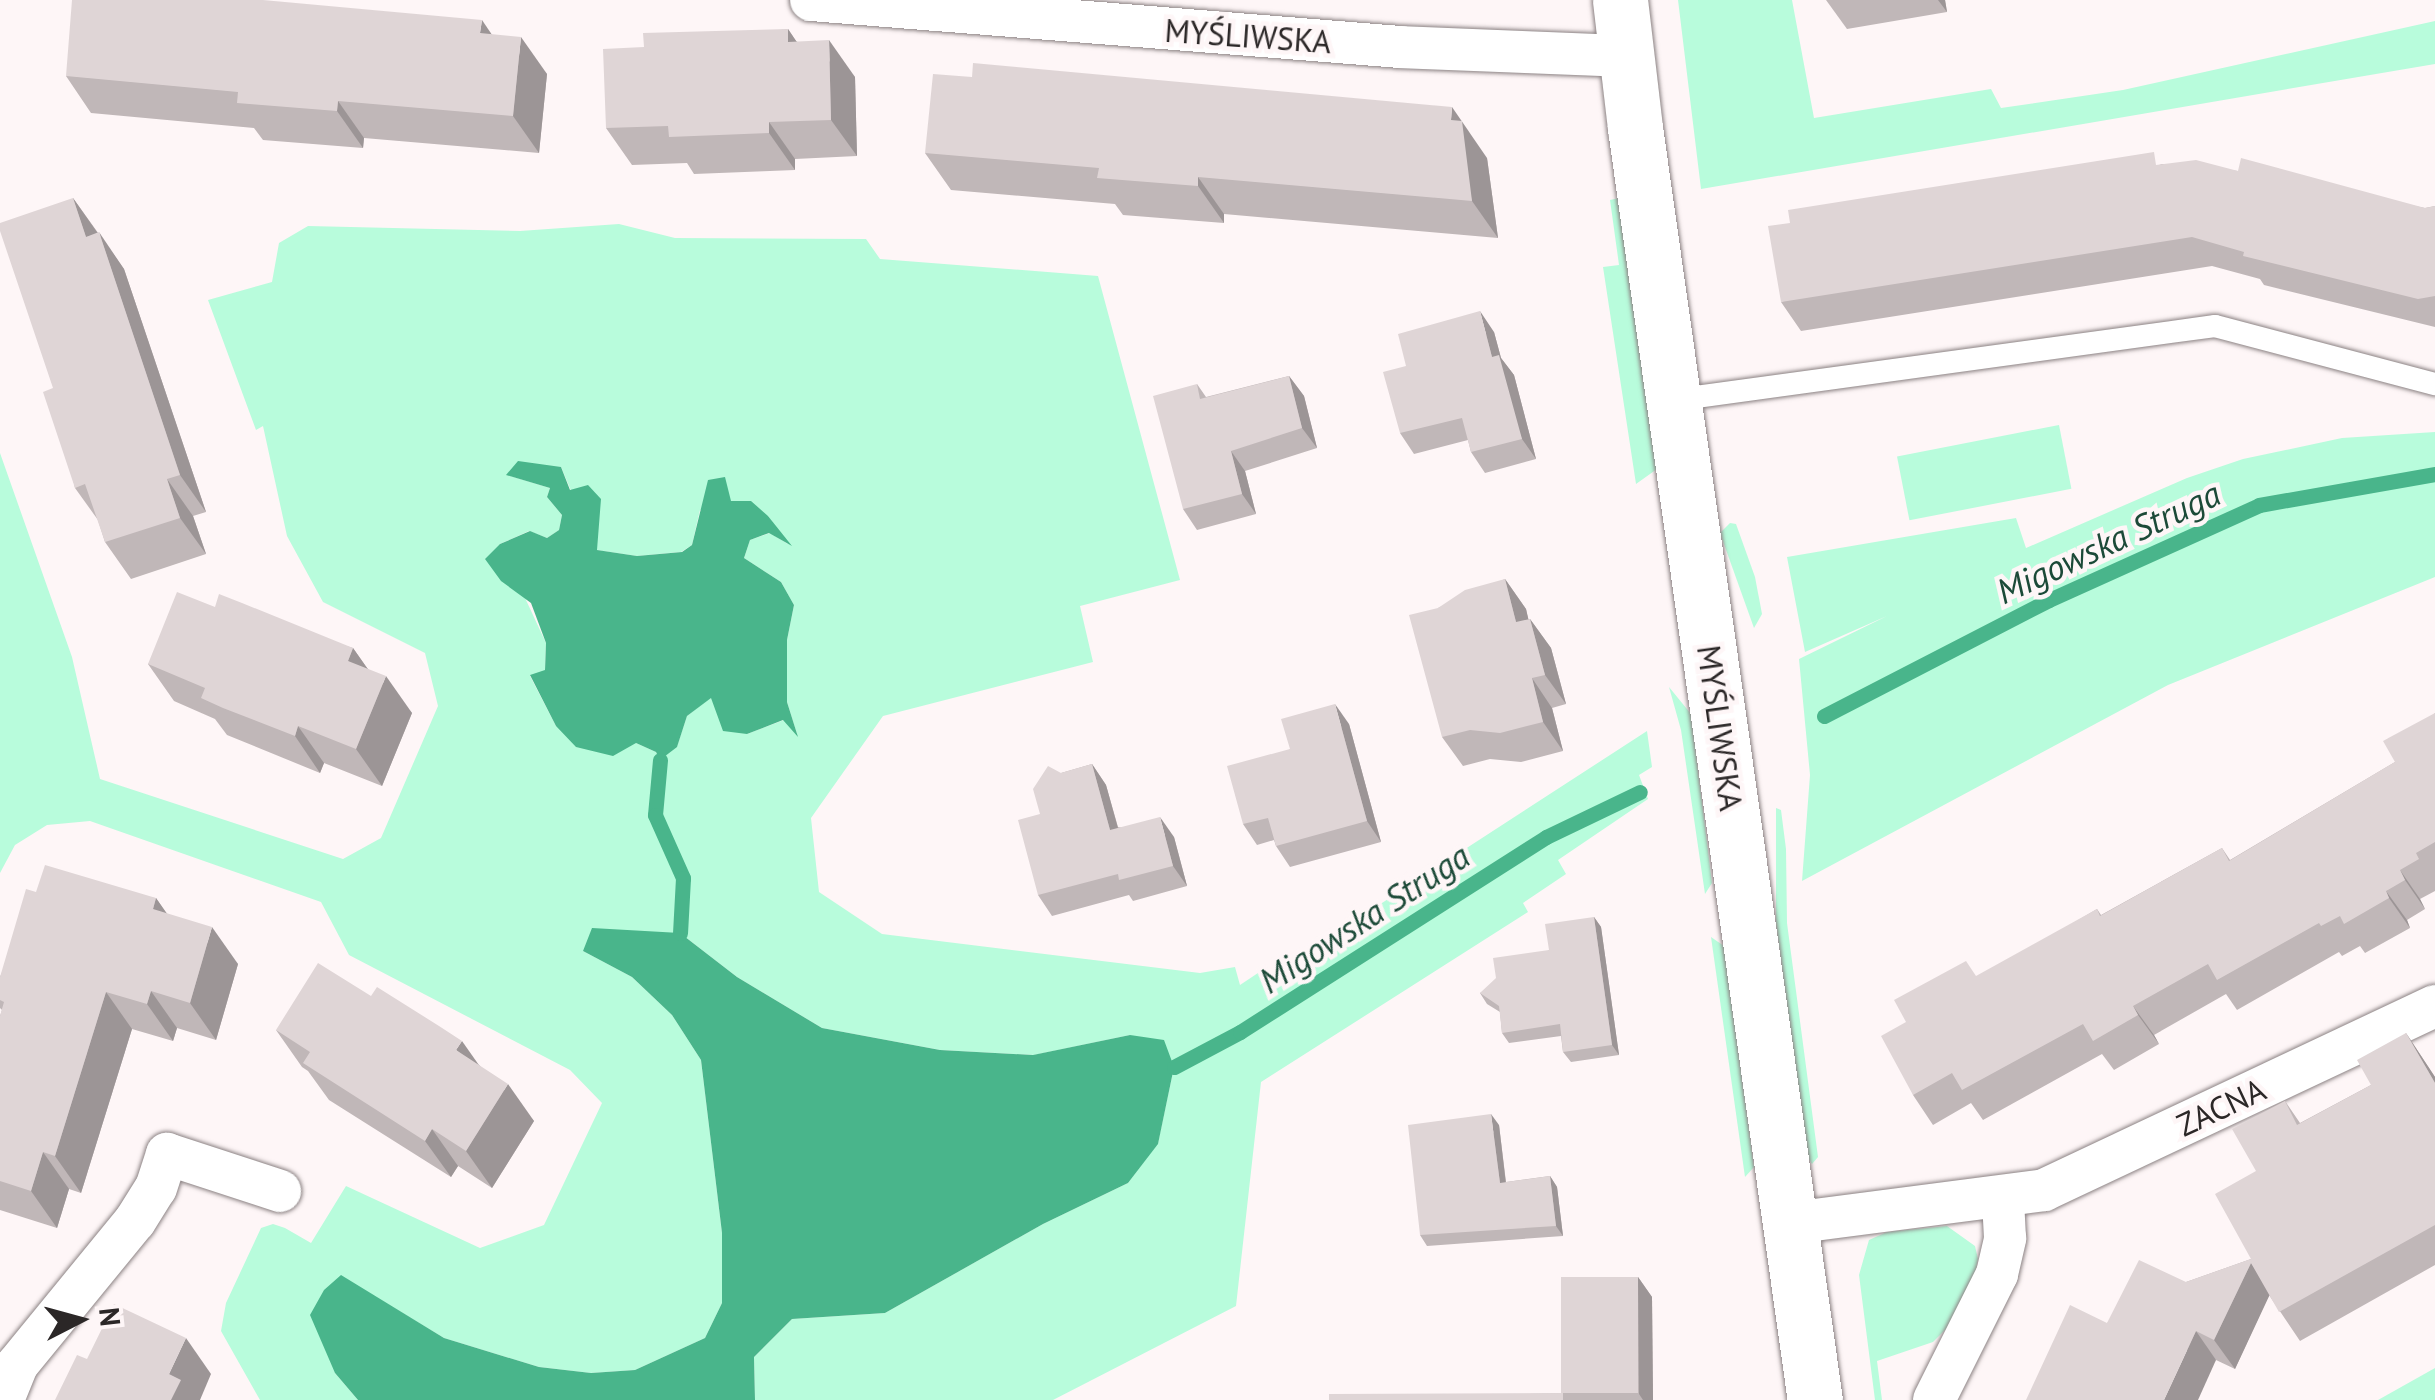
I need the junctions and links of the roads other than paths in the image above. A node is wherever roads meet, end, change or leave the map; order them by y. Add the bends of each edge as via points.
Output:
1 (812, 0) edge
2 (1620, 0) edge
3 (1626, 56) junction
4 (2435, 384) edge
5 (1674, 400) junction
6 (2435, 1006) edge
7 (280, 1190) dead end
8 (2003, 1199) junction
9 (1791, 1222) junction
10 (3, 1400) edge
11 (1815, 1400) edge
12 (1934, 1400) edge

1 - 3 street, MYŚLIWSKA via 1400,47
2 - 3 street, MYŚLIWSKA
3 - 5 street, MYŚLIWSKA
4 - 5 lane via 2216,326
5 - 9 street, MYŚLIWSKA
6 - 8 street, ZACNA via 2044,1190
7 - 10 street via 167,1154 135,1221 17,1364
8 - 9 street, ZACNA
8 - 12 street via 1996,1274
9 - 11 street, MYŚLIWSKA

